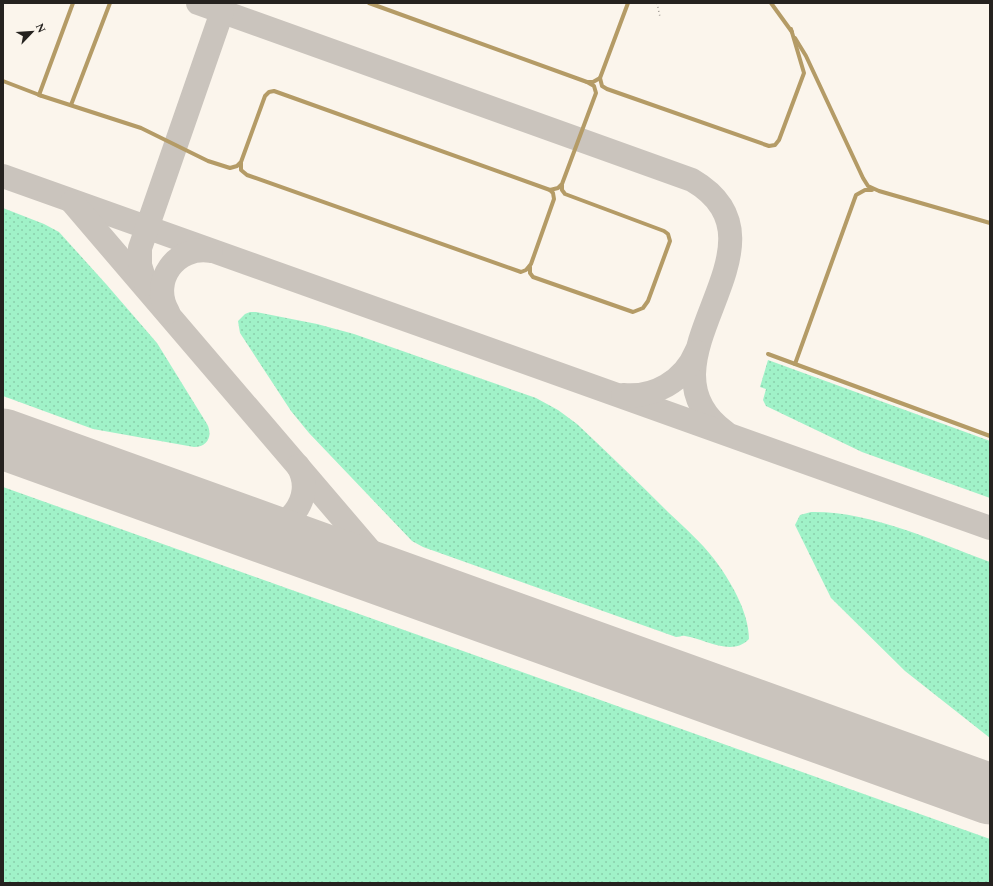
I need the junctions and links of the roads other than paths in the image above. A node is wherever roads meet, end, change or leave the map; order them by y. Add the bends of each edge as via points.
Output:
1 (73, 3) edge
2 (110, 3) edge
3 (369, 3) edge
4 (628, 3) edge
5 (771, 3) edge
6 (791, 29) junction
7 (600, 78) junction
8 (3, 81) edge
9 (588, 82) junction
10 (607, 89) junction
11 (596, 93) junction
12 (39, 95) junction
13 (241, 162) junction
14 (562, 184) junction
15 (550, 190) junction
16 (877, 191) junction
17 (566, 194) junction
18 (554, 199) junction
19 (990, 223) edge
20 (531, 264) junction
21 (768, 354) dead end
22 (795, 364) junction
23 (990, 436) edge

1 - 12 lane
2 - 12 lane via 72,105
3 - 9 lane
4 - 7 lane
5 - 6 lane
6 - 10 lane via 804,73 779,140 773,145 735,135
6 - 16 lane via 863,178 868,186
7 - 9 lane
7 - 10 lane via 602,86
8 - 12 lane
9 - 11 lane via 594,86
10 - 11 lane via 600,89
11 - 14 lane
12 - 13 lane via 141,128 208,161 230,168
13 - 15 lane via 265,96 274,91
13 - 20 lane via 242,170 247,175 521,272
14 - 15 lane
14 - 17 lane via 562,190
15 - 18 lane via 554,194
16 - 19 lane
16 - 22 lane via 868,190 856,194
17 - 18 lane
17 - 20 lane via 664,230 668,234 668,246 648,301 641,309 633,312 533,277 529,271
18 - 20 lane
21 - 22 lane
22 - 23 lane

